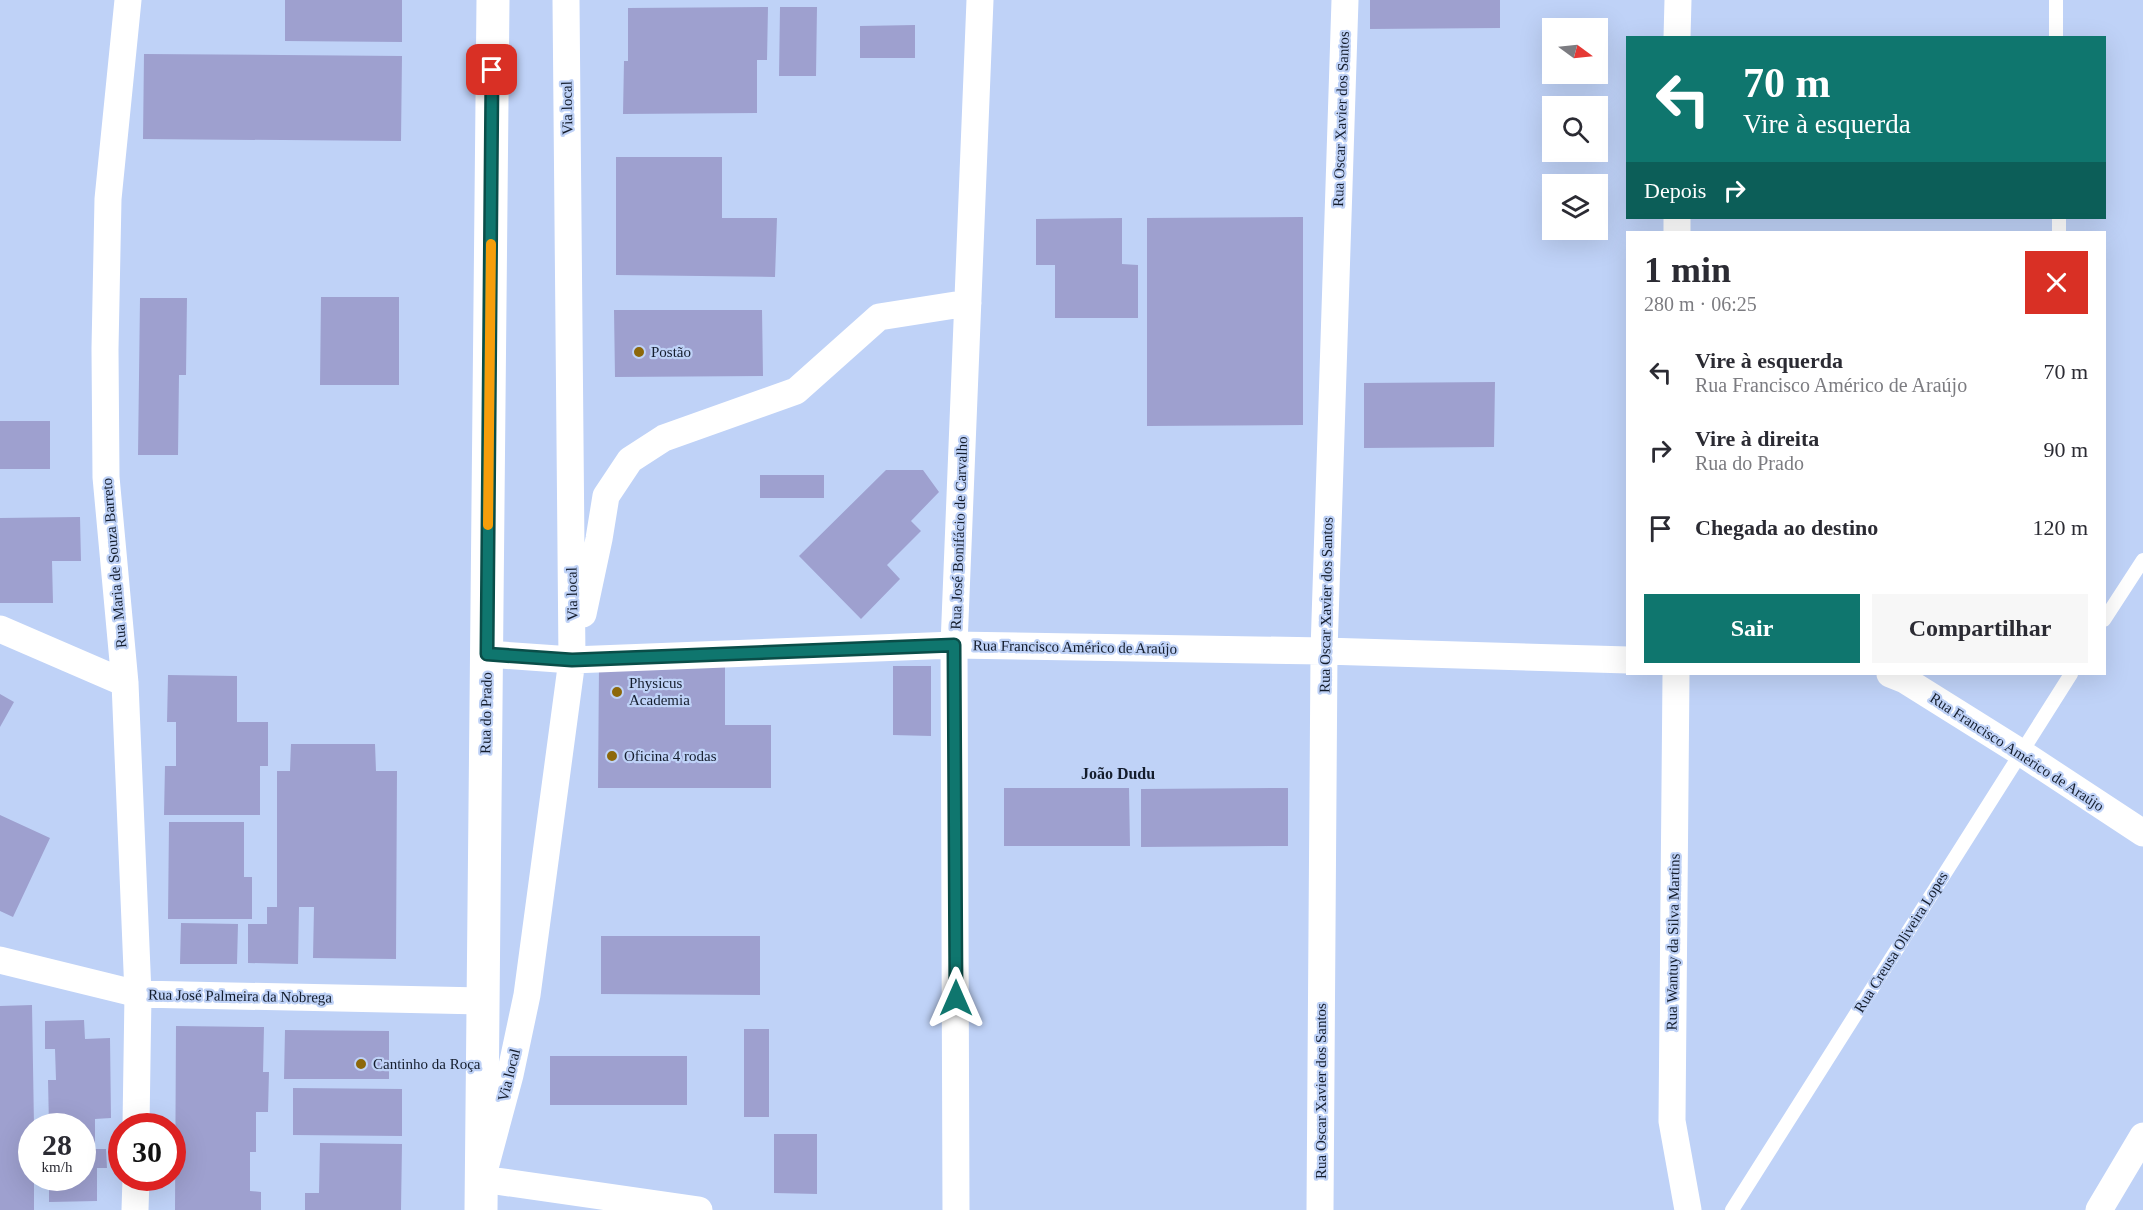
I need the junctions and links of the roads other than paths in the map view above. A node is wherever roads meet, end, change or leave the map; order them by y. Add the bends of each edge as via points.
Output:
1 (128, 0) edge
2 (493, 0) edge
3 (566, 0) edge
4 (980, 0) edge
5 (1345, 0) edge
6 (1678, 0) edge
7 (2056, 0) edge
8 (1677, 36) edge
9 (2056, 36) edge
10 (968, 303) junction
11 (2143, 560) edge
12 (2106, 617) edge
13 (0, 629) edge
14 (954, 645) junction
15 (1324, 651) junction
16 (487, 654) junction
17 (572, 660) junction
18 (1626, 660) edge
19 (1676, 675) edge
20 (1892, 675) edge
21 (2068, 676) edge
22 (125, 683) junction
23 (2020, 752) junction
24 (2143, 833) edge
25 (0, 960) edge
26 (138, 994) junction
27 (483, 1001) junction
28 (136, 1113) edge
29 (2143, 1136) edge
30 (136, 1191) edge
31 (482, 1194) edge
32 (135, 1210) edge
33 (699, 1210) edge
34 (956, 1210) edge
35 (1320, 1210) edge
36 (1688, 1210) edge
37 (1732, 1210) edge
38 (2099, 1210) edge

1 - 22 street, Rua Maria de Souza Barreto via 108,199 105,349 106,477
2 - 16 main road, Rua do Prado
3 - 17 street, Via local
4 - 10 street, Rua José Bonifácio de Carvalho
5 - 15 street, Rua Oscar Xavier dos Santos
6 - 8 street
7 - 9 lane
10 - 14 street, Rua José Bonifácio de Carvalho
10 - 17 street via 879,317 796,391 664,438 630,460 606,496
11 - 12 lane
13 - 22 street
14 - 15 street, Rua Francisco Américo de Araújo
14 - 17 street, Rua Francisco Américo de Araújo
14 - 34 street, Rua José Bonifácio de Carvalho
15 - 18 street, Rua Francisco Américo de Araújo
15 - 35 street, Rua Oscar Xavier dos Santos
16 - 17 street, Rua Francisco Américo de Araújo
16 - 27 main road, Rua do Prado
17 - 31 street, Via local via 527,995
19 - 36 street, Rua Wantuy da Silva Martins via 1671,1121
20 - 23 street, Rua Francisco Américo de Araújo
21 - 23 lane, Rua Creusa Oliveira Lopes
22 - 26 street, Rua Maria de Souza Barreto
23 - 24 street, Rua Francisco Américo de Araújo
23 - 37 lane, Rua Creusa Oliveira Lopes
25 - 26 street, Rua José Palmeira da Nobrega
26 - 27 street, Rua José Palmeira da Nobrega
26 - 28 street, Rua Maria de Souza Barreto
27 - 31 main road, Rua do Prado
29 - 38 street
30 - 32 street
31 - 33 street

